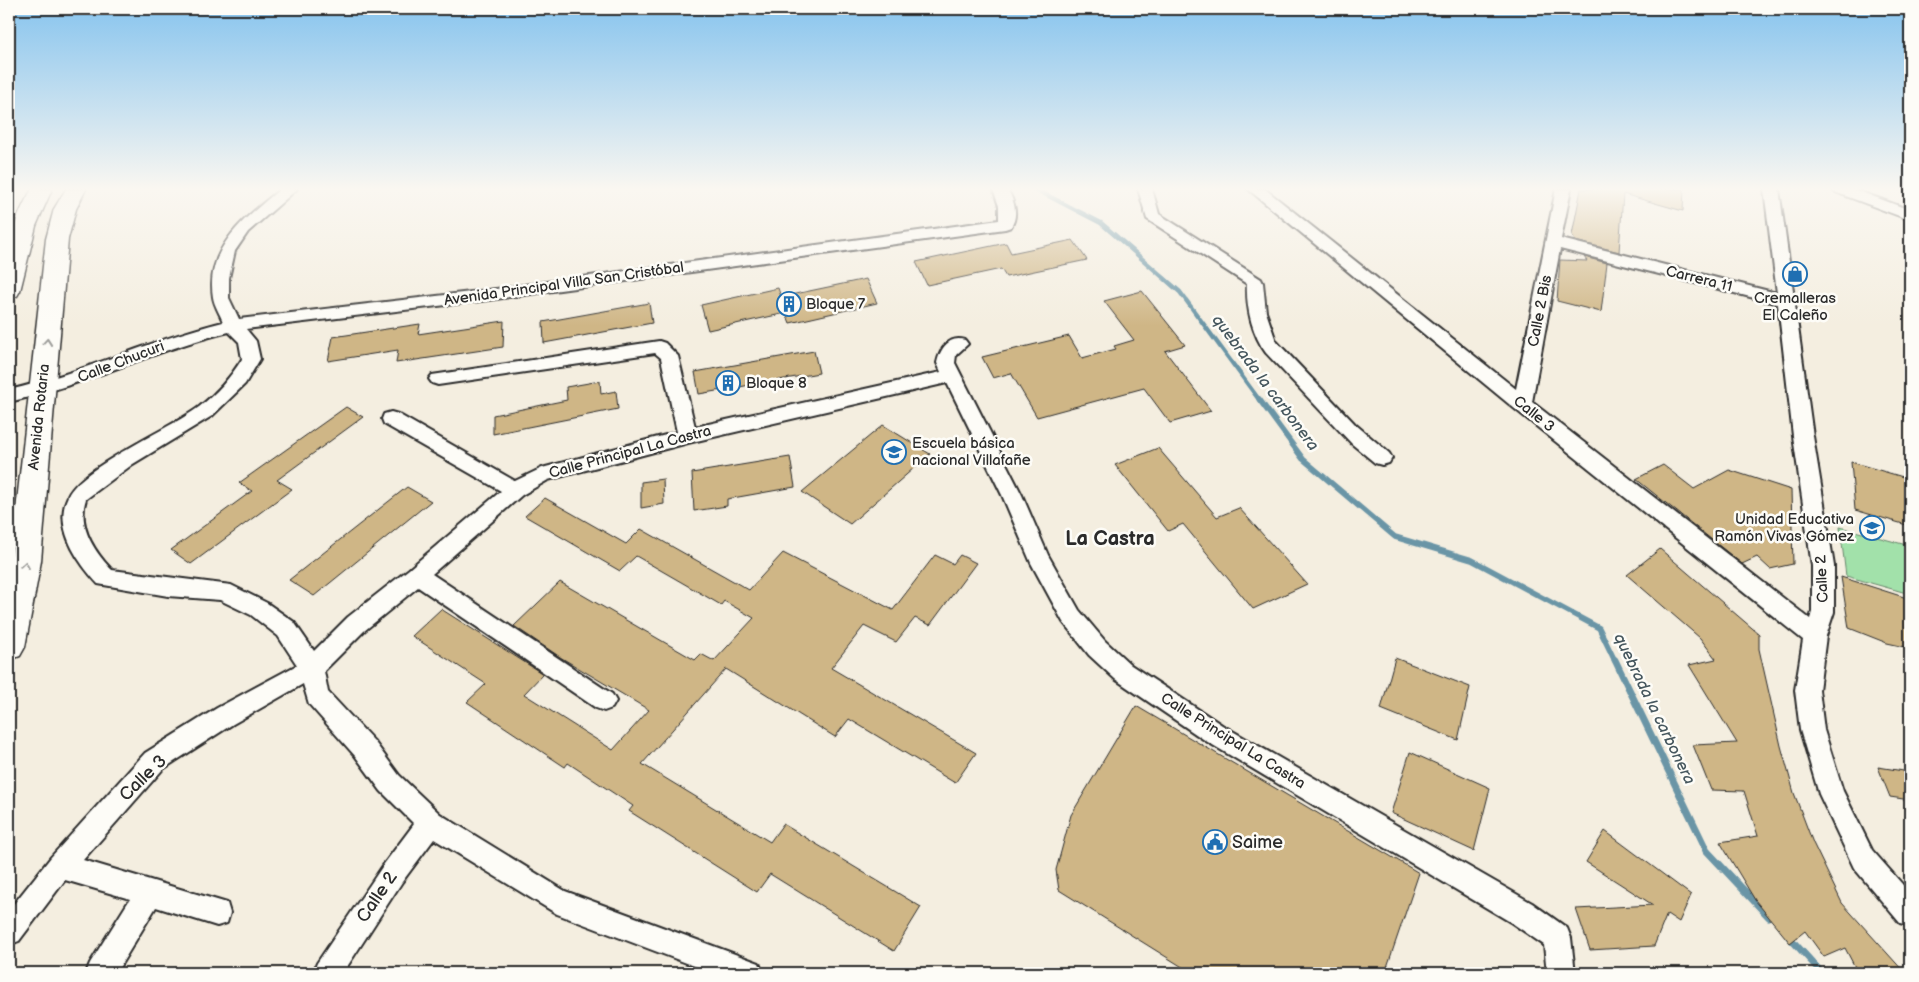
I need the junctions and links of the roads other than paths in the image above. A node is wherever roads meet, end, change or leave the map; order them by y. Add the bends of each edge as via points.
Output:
1 (21, 235) edge
2 (58, 235) edge
3 (238, 235) edge
4 (926, 235) edge
5 (1179, 235) edge
6 (1314, 235) edge
7 (1554, 235) edge
8 (1778, 235) edge
9 (1553, 242) junction
10 (9, 292) edge
11 (1786, 301) junction
12 (233, 325) junction
13 (959, 344) dead end
14 (952, 376) junction
15 (438, 379) dead end
16 (43, 390) junction
17 (9, 396) edge
18 (1522, 404) junction
19 (391, 419) dead end
20 (688, 436) junction
21 (1382, 458) dead end
22 (515, 490) junction
23 (417, 575) junction
24 (1815, 636) junction
25 (9, 647) edge
26 (312, 668) junction
27 (604, 701) dead end
28 (431, 823) junction
29 (60, 866) junction
30 (150, 892) junction
31 (217, 913) dead end
32 (1910, 913) edge
33 (9, 931) edge
34 (100, 973) edge
35 (327, 973) edge
36 (749, 973) edge
37 (1561, 973) edge

1 - 10 main road
16 -> 2 main road, Avenida Rotaria
3 - 12 street via 227,250 221,278 221,298
4 - 12 street, Avenida Principal Villa San Cristóbal via 488,295
5 - 21 street via 1255,283 1254,294 1267,342 1326,402 1362,445
6 - 18 street, Calle 3
7 - 9 street, Calle 2 Bis
8 - 11 street, Calle 2
9 - 11 street, Carrera 11
9 - 18 street, Calle 2 Bis
11 - 24 street, Calle 2 via 1823,566 1823,612
12 - 16 street, Calle Chucuri via 198,332
12 - 26 street via 247,341 251,359 243,375 209,411 128,457 78,495 73,507 76,527 86,554 106,578 168,588 223,591 259,608 286,629
13 - 14 street, Calle Principal La Castra via 948,352 946,363
14 - 20 street, Calle Principal La Castra
14 - 37 street, Calle Principal La Castra via 1012,496 1038,557 1071,616 1097,648 1123,672 1214,733 1522,913 1557,938
15 - 20 street via 659,347 669,356
16 - 17 street, Calle Chucuri
25 -> 16 main road, Avenida Rotaria via 26,561
18 - 24 street, Calle 3
19 - 22 street
20 - 22 street, Calle Principal La Castra via 542,475
22 - 23 street, Calle Principal La Castra
23 - 26 street, Calle Principal La Castra via 356,624
23 - 27 street
24 - 32 street, Calle 2 via 1807,690 1812,730 1831,794 1862,859
26 - 28 street via 317,697 365,749 390,783
26 - 29 street, Calle 3 via 225,716 154,761
28 - 35 street, Calle 2 via 393,873
28 - 36 street via 557,901
29 - 30 street
29 - 33 street, Calle 3
30 - 31 street
30 - 34 street

